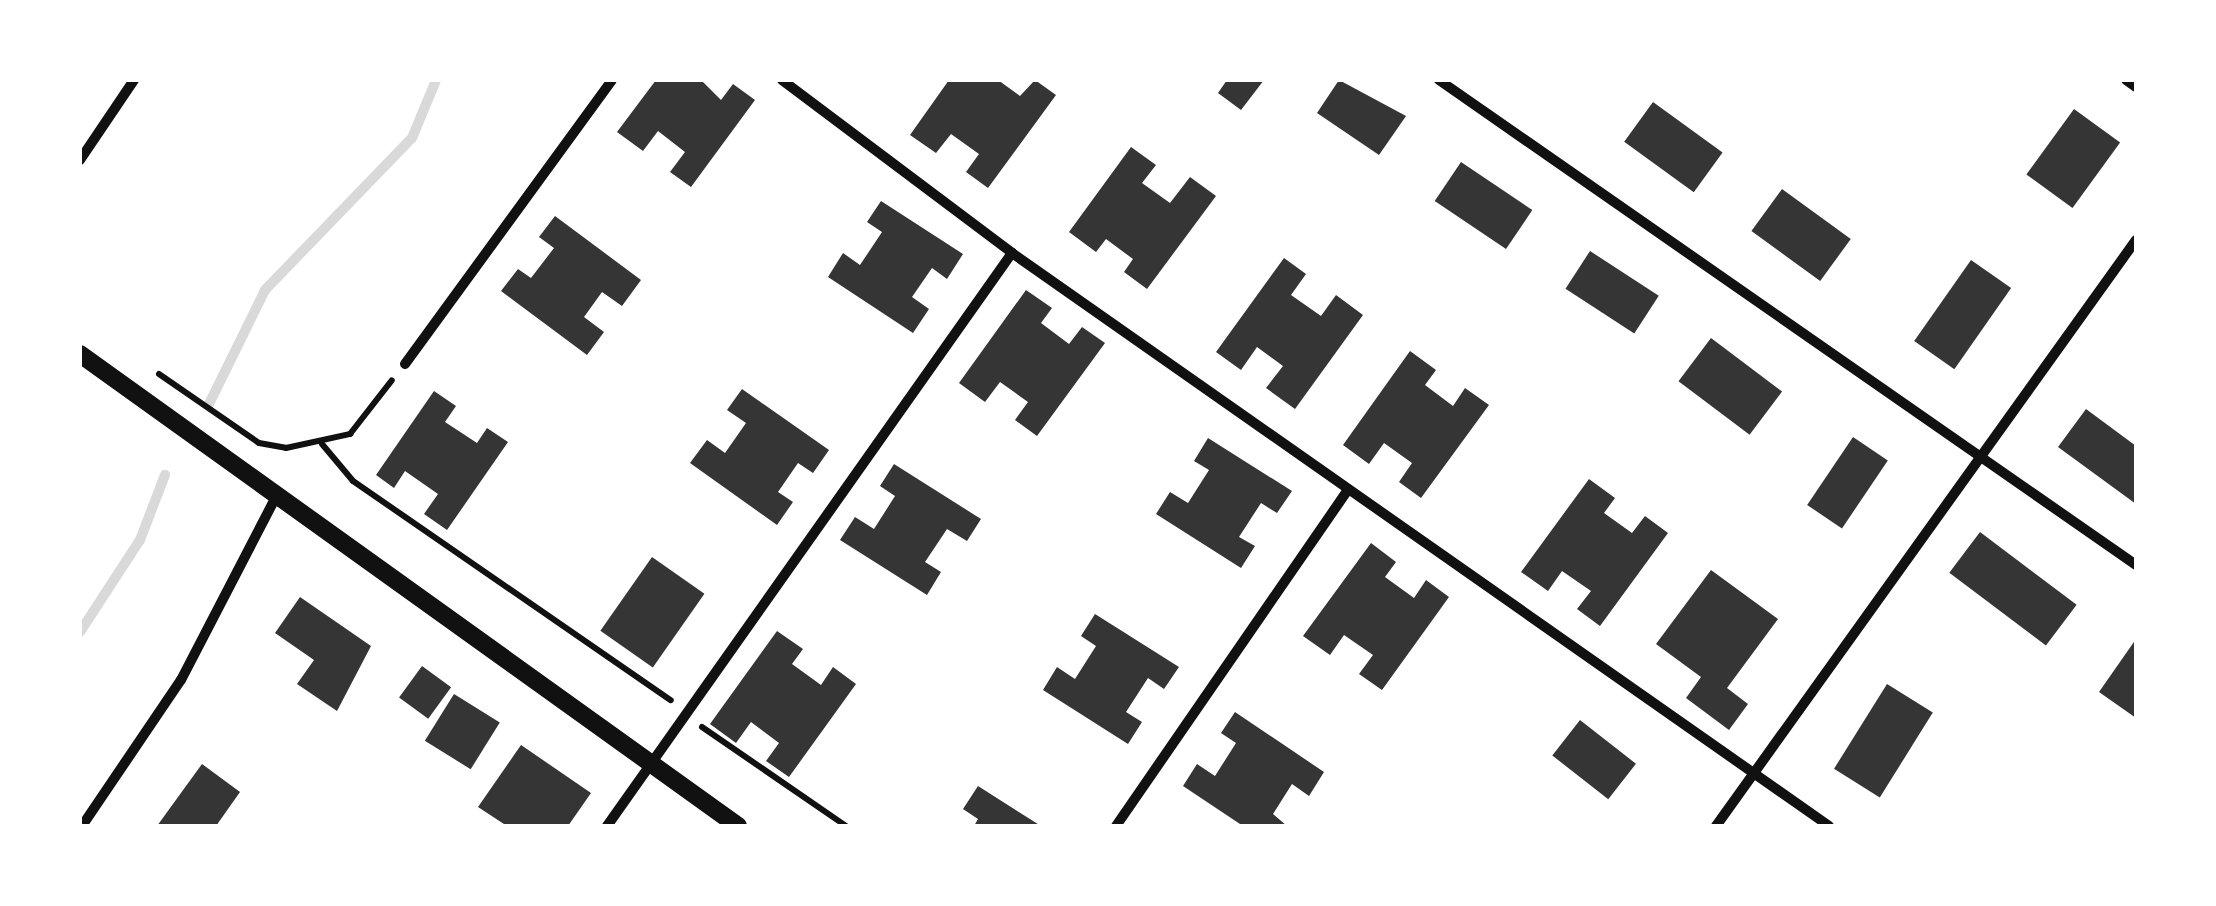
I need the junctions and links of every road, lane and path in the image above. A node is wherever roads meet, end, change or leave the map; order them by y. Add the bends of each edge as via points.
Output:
1 (134, 80) edge
2 (612, 80) edge
3 (782, 80) edge
4 (1440, 80) edge
5 (2126, 80) edge
6 (2136, 87) edge
7 (80, 160) edge
8 (2136, 240) edge
9 (1012, 253) junction
10 (80, 354) edge
11 (405, 364) joint
12 (145, 365) dead end
13 (322, 444) junction
14 (1984, 455) junction
15 (1348, 490) junction
16 (278, 492) junction
17 (2136, 565) edge
18 (687, 711) junction
19 (649, 765) junction
20 (1752, 773) junction
21 (82, 826) edge
22 (608, 826) edge
23 (738, 826) edge
24 (846, 826) edge
25 (1116, 826) edge
26 (1716, 826) edge
27 (1828, 826) edge

1 - 7 street
2 - 11 street
3 - 9 street
4 - 14 street
5 - 6 street
8 - 14 street
9 - 15 street
9 - 18 street
10 - 16 street
11 - 13 path via 350,434
12 - 13 path via 259,443
13 - 18 path via 353,481
14 - 17 street
14 - 20 street
15 - 20 street
15 - 25 street
16 - 19 street
16 - 21 street via 181,680
18 - 19 street
18 - 24 path
19 - 22 street
19 - 23 street
20 - 26 street
20 - 27 street

